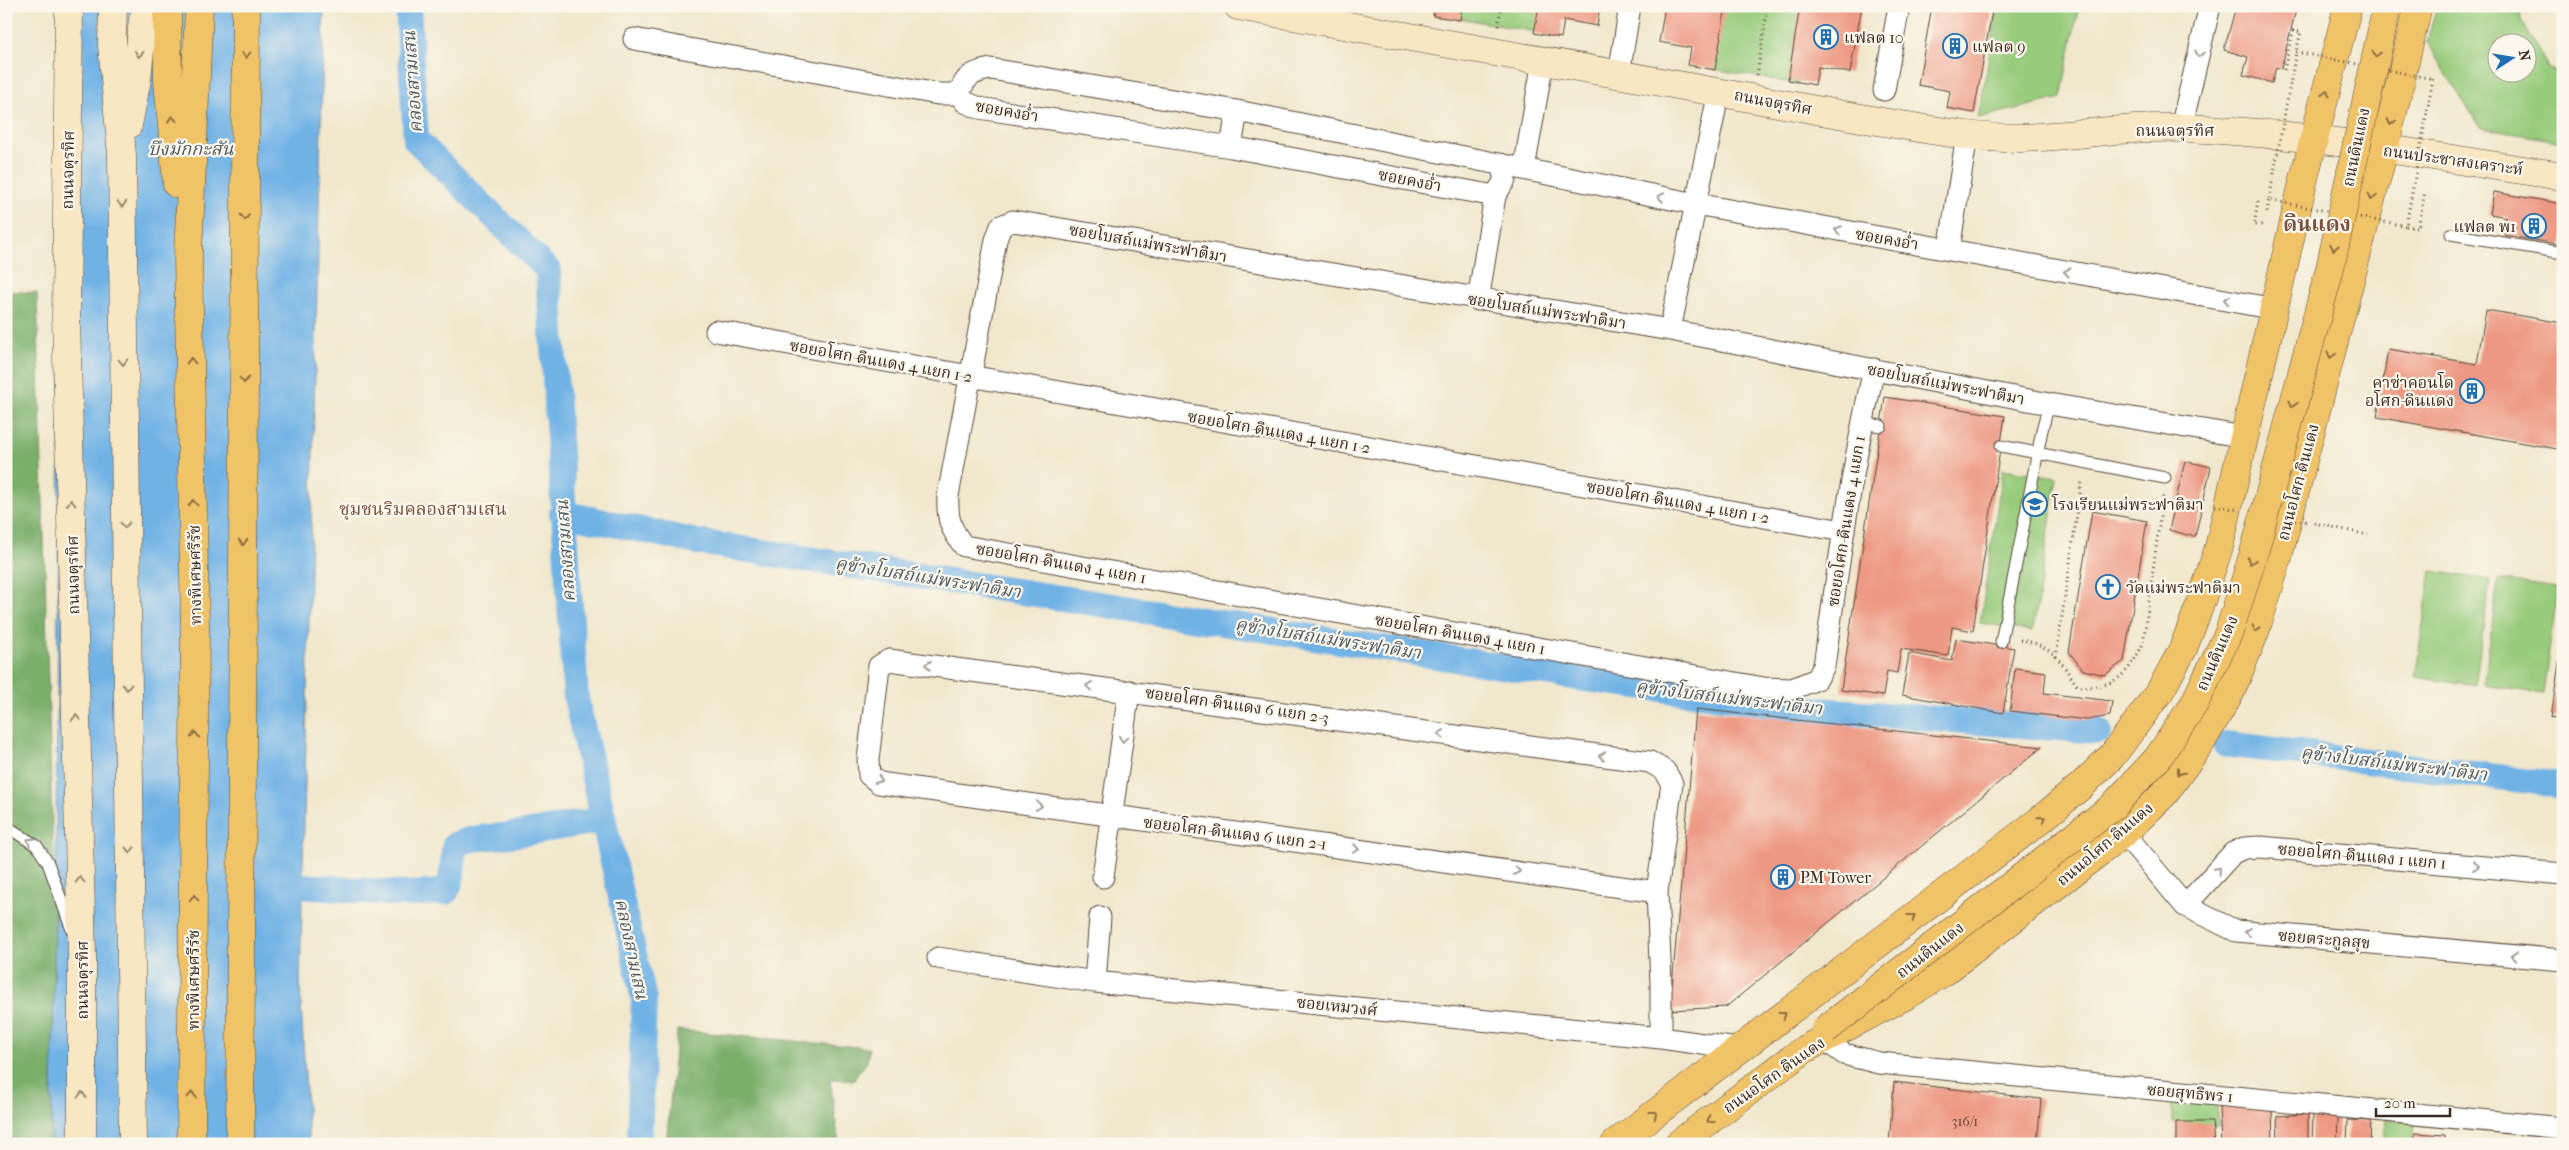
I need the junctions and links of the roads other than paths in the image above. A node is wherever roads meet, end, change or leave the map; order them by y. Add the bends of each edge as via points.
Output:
1 (69, 6) edge
2 (112, 6) edge
3 (148, 6) edge
4 (166, 6) edge
5 (199, 6) edge
6 (246, 6) edge
7 (1238, 6) edge
8 (1630, 6) edge
9 (1899, 6) edge
10 (2210, 6) edge
11 (2348, 6) edge
12 (2387, 6) edge
13 (2418, 6) edge
14 (634, 39) dead end
15 (1543, 61) junction
16 (1619, 74) junction
17 (1884, 90) dead end
18 (1720, 91) junction
19 (959, 94) junction
20 (1237, 111) junction
21 (2181, 128) junction
22 (1968, 135) junction
23 (2314, 140) junction
24 (1232, 147) junction
25 (2384, 150) junction
26 (122, 155) junction
27 (1501, 164) junction
28 (1524, 169) junction
29 (2563, 176) edge
30 (1495, 196) junction
31 (1696, 204) junction
32 (2451, 234) dead end
33 (1949, 250) junction
34 (2563, 253) edge
35 (188, 254) junction
36 (1478, 300) junction
37 (2275, 309) junction
38 (1670, 330) junction
39 (716, 331) dead end
40 (1874, 369) junction
41 (972, 377) junction
42 (2048, 404) junction
43 (2245, 437) junction
44 (2001, 446) dead end
45 (2037, 453) junction
46 (2165, 478) road end
47 (1843, 531) junction
48 (2002, 640) road end
49 (1129, 691) junction
50 (872, 721) joint
51 (1112, 817) junction
52 (6, 826) edge
53 (2124, 833) junction
54 (2563, 874) edge
55 (1103, 877) dead end
56 (1657, 892) junction
57 (2185, 906) junction
58 (1100, 917) dead end
59 (82, 956) junction
60 (938, 958) dead end
61 (2563, 960) edge
62 (1095, 982) junction
63 (1661, 1038) junction
64 (1818, 1040) junction
65 (1738, 1049) junction
66 (2563, 1128) edge
67 (82, 1144) edge
68 (133, 1144) edge
69 (191, 1144) edge
70 (240, 1144) edge
71 (1615, 1144) edge
72 (1678, 1144) edge

59 -> 1 main road, ถนนจตุรทิศ via 66,317
2 - 26 main road via 112,45
3 -> 26 main road via 143,19 137,79
35 -> 4 main road via 176,180
5 - 35 main road, ทางพิเศษศรีรัช
6 -> 70 main road
7 - 15 main road, ถนนจตุรทิศ
8 - 16 street
9 - 17 street
10 -> 21 street
23 -> 11 main road
12 -> 64 main road, ถนนดินแดง, bridge via 2330,268 2255,549 2229,632 2194,704 2157,759 2111,808
13 -> 25 main road, ถนนดินแดง
14 - 19 street via 938,94
15 - 16 main road, ถนนจตุรทิศ
15 - 28 street
16 - 18 main road, ถนนจตุรทิศ
18 - 22 main road, ถนนจตุรทิศ
18 - 31 street
19 - 20 street, ซอยคงอ่ำ via 963,81 974,72 991,70
19 - 24 street, ซอยคงอ่ำ via 965,102 979,108
20 - 24 street
20 - 27 street, ซอยคงอ่ำ
21 - 22 main road, ถนนจตุรทิศ via 2020,138
21 - 23 main road, ถนนจตุรทิศ
22 - 33 street
23 - 25 main road, ถนนประชาสงเคราะห์
23 - 37 main road
24 - 30 street, ซอยคงอ่ำ
25 - 29 main road, ถนนประชาสงเคราะห์
25 -> 53 main road, ถนนอโศก-ดินแดง via 2277,560 2255,632 2232,691 2202,741 2165,793
26 -> 68 main road
27 - 28 street, ซอยคงอ่ำ
27 - 30 street via 1505,180
31 -> 28 street, ซอยคงอ่ำ
30 - 36 street
33 -> 31 street, ซอยคงอ่ำ
31 - 38 street
32 - 34 lane
37 -> 33 street, ซอยคงอ่ำ
69 -> 35 main road, ทางพิเศษศรีรัช via 195,627
36 - 38 street, ซอยโบสถ์แม่พระฟาติมา
36 - 41 street, ซอยโบสถ์แม่พระฟาติมา via 1013,221 1001,226 996,240
37 - 43 main road
38 - 40 street, ซอยโบสถ์แม่พระฟาติมา
39 - 41 street, ซอยอโศก-ดินแดง 4 แยก 1-2
40 - 42 street, ซอยโบสถ์แม่พระฟาติมา
40 - 47 street, ซอยอโศก-ดินแดง 4 แยก 1 via 1871,424
41 - 47 street, ซอยอโศก-ดินแดง 4 แยก 1-2
41 - 47 street, ซอยอโศก-ดินแดง 4 แยก 1 via 948,496 947,516 952,532 964,546 1754,686 1792,689 1817,679 1824,666
42 - 43 street, ซอยโบสถ์แม่พระฟาติมา
42 - 45 lane
65 -> 43 main road via 2039,821 2112,756 2160,691 2183,649 2219,547
44 - 45 lane
45 - 46 lane
45 - 48 lane
49 -> 50 street, ซอยอโศก-ดินแดง 6 แยก 2-3 via 889,660 879,666
49 -> 51 street
56 -> 49 street, ซอยอโศก-ดินแดง 6 แยก 2-3 via 1672,783 1665,771 1650,762
50 -> 51 street, ซอยอโศก-ดินแดง 6 แยก 2-1 via 869,775 879,783
51 - 55 street
51 -> 56 street, ซอยอโศก-ดินแดง 6 แยก 2-1
59 -> 52 lane via 48,863 37,846
53 - 57 street, ซอยตระกูลสุข
53 - 64 main road, ถนนอโศก-ดินแดง via 1944,972 1905,996
57 -> 54 street, ซอยอโศก-ดินแดง 1 แยก 1 via 2233,853 2252,848
56 - 63 street via 1662,983
61 -> 57 street, ซอยตระกูลสุข via 2236,931
58 - 62 street
67 -> 59 main road, ถนนจตุรทิศ
60 - 62 street, ซอยเหมวงศ์
62 - 63 street, ซอยเหมวงศ์
63 - 65 street, ซอยเหมวงศ์
64 - 66 street, ซอยสุทธิพร 1 via 1844,1054 1879,1063
64 -> 72 main road, ถนนอโศก-ดินแดง
71 -> 65 main road

